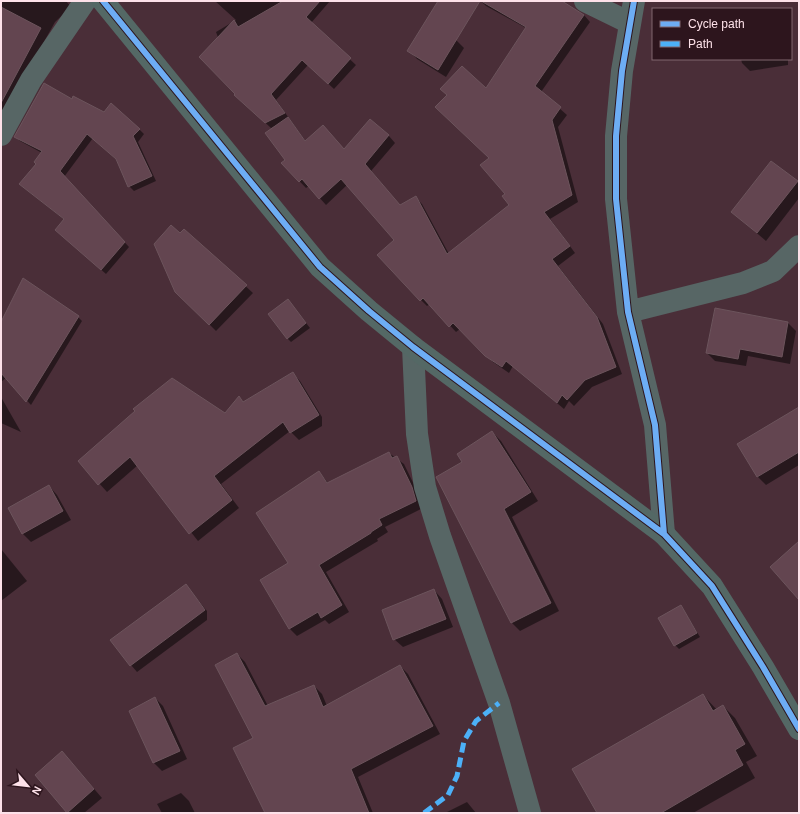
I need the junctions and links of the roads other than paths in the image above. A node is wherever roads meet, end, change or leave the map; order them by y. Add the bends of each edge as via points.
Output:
1 (85, 1) edge
2 (103, 1) edge
3 (585, 1) edge
4 (634, 1) edge
5 (630, 22) junction
6 (1, 135) edge
7 (799, 246) edge
8 (628, 312) junction
9 (413, 347) junction
10 (664, 534) junction
11 (799, 729) edge
12 (530, 813) edge

1 - 6 street via 31,80
2 - 9 street via 320,267
3 - 5 street
4 - 5 street
5 - 8 street via 616,136 616,200
7 - 8 street via 773,271 743,283
8 - 10 street via 655,425
9 - 10 street
9 - 12 street via 417,434 425,486 499,703
10 - 11 street via 712,586

